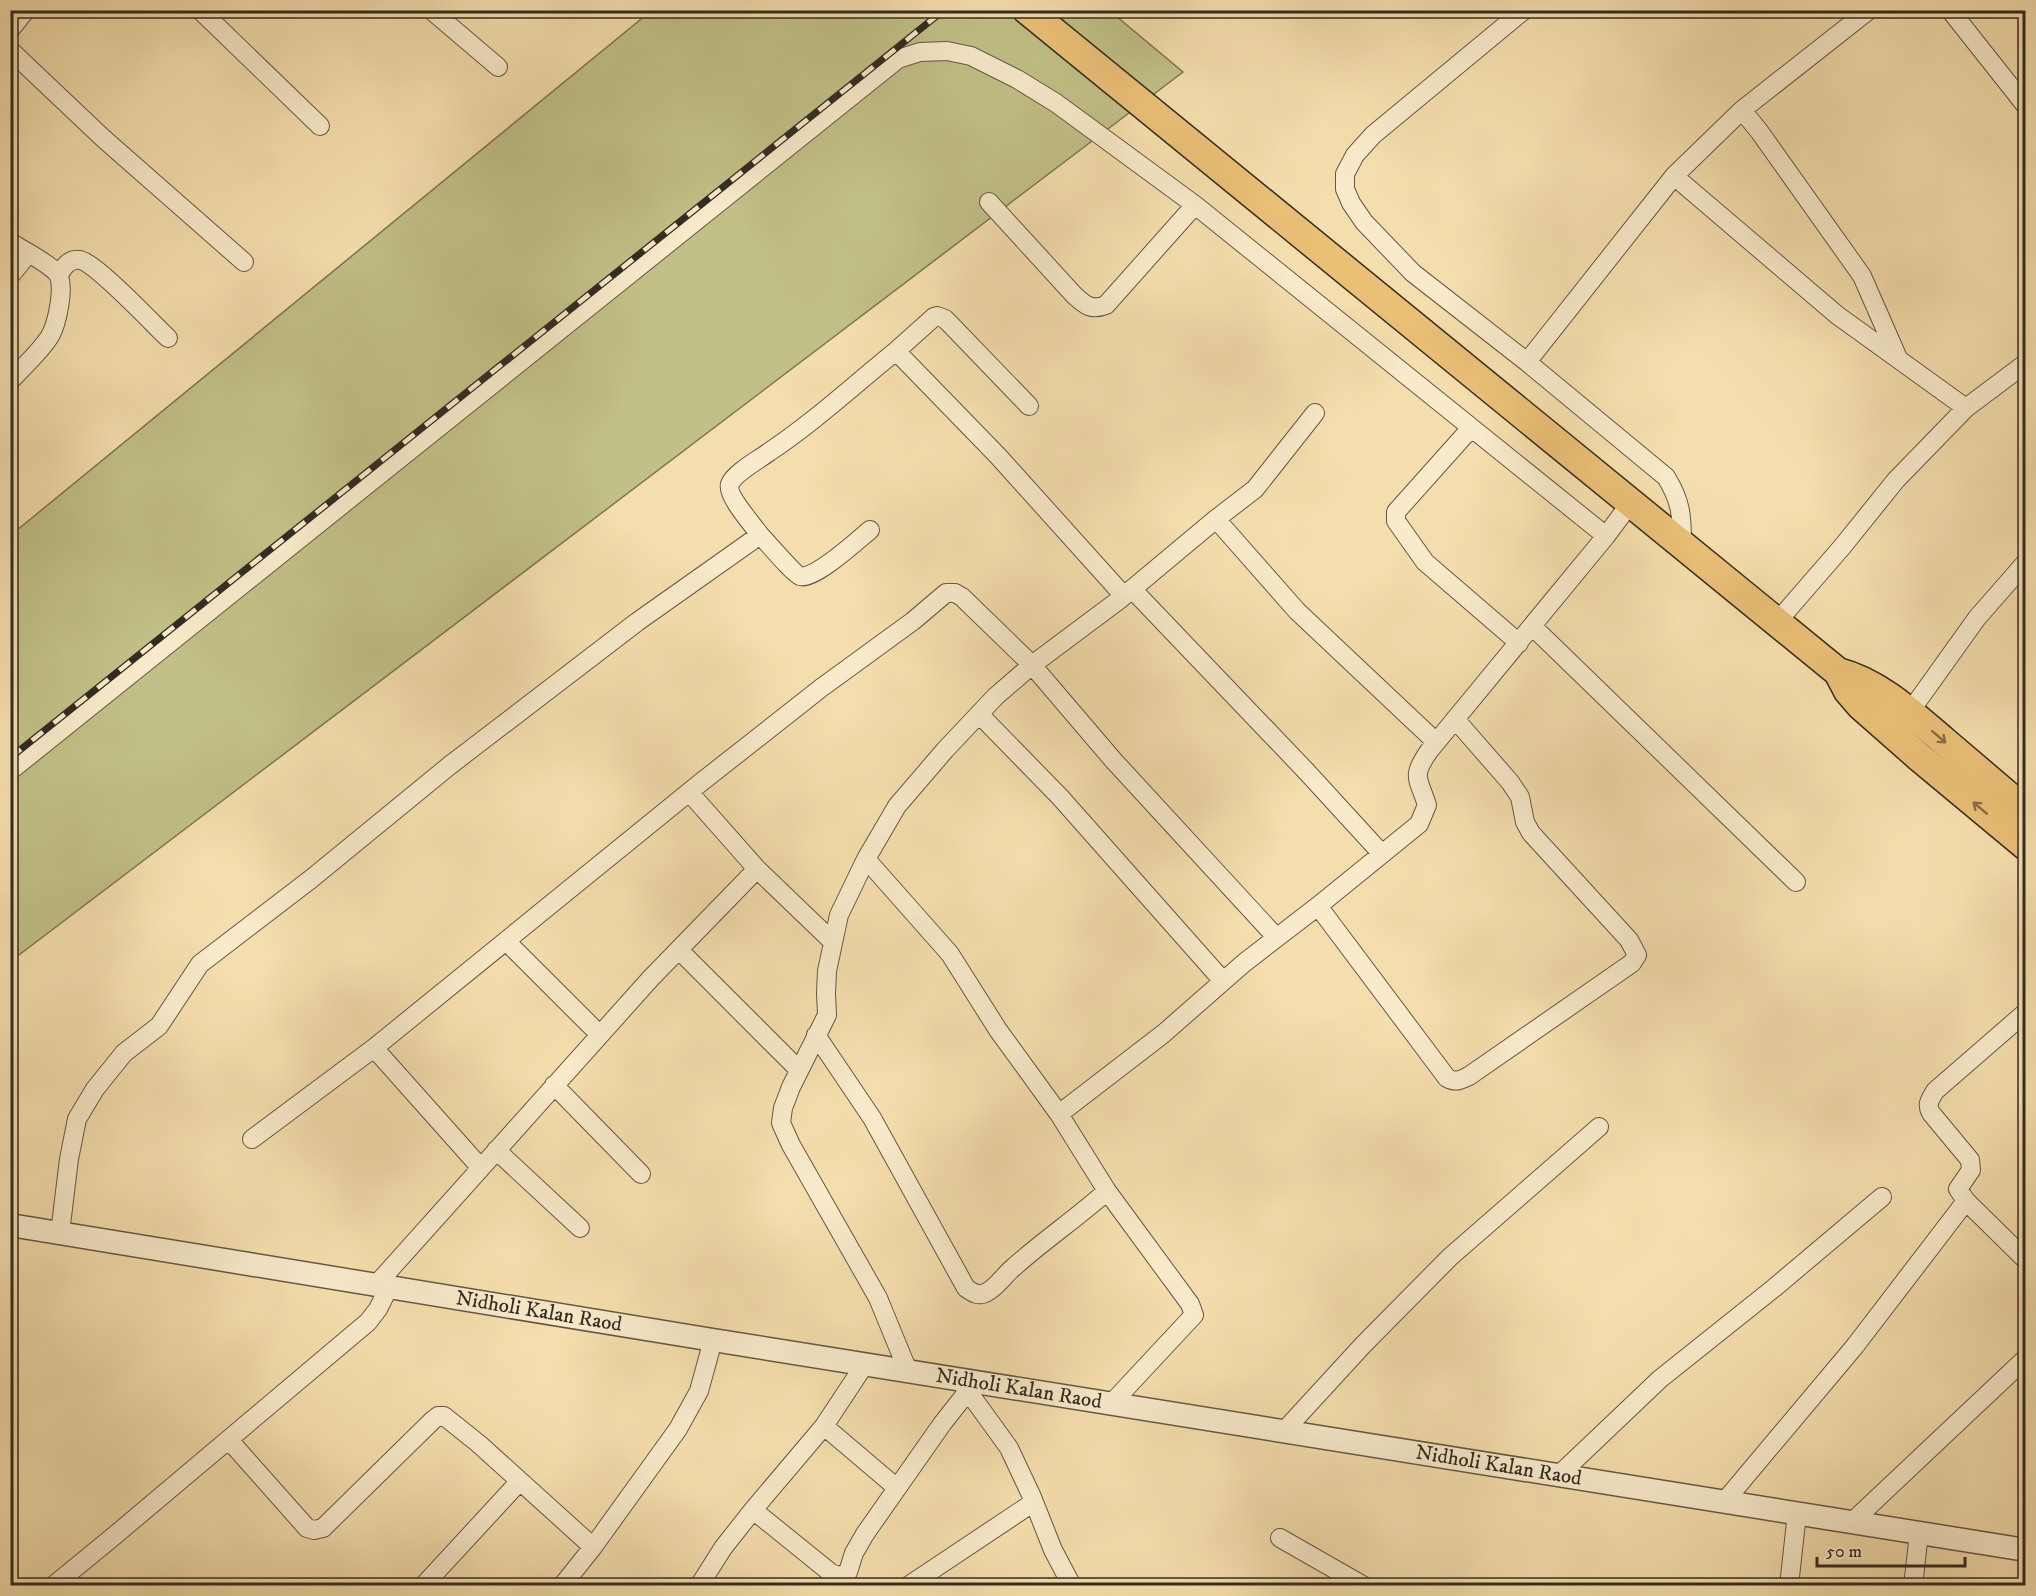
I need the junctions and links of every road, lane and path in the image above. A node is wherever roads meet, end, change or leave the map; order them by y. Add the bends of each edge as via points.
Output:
1 (26, 10) edge
2 (200, 10) edge
3 (431, 10) edge
4 (1027, 10) edge
5 (1524, 10) edge
6 (1869, 10) edge
7 (1950, 10) edge
8 (10, 30) edge
9 (10, 50) edge
10 (498, 67) dead end
11 (2025, 106) edge
12 (1742, 110) junction
13 (320, 126) dead end
14 (1674, 176) junction
15 (989, 202) dead end
16 (1195, 205) junction
17 (10, 243) edge
18 (28, 254) junction
19 (244, 262) dead end
20 (59, 275) junction
21 (10, 276) edge
22 (168, 338) dead end
23 (896, 351) junction
24 (1899, 360) junction
25 (1527, 362) junction
26 (2025, 363) edge
27 (10, 381) edge
28 (1029, 406) dead end
29 (1966, 408) junction
30 (1315, 413) dead end
31 (1471, 428) junction
32 (1632, 501) junction
33 (1216, 519) junction
34 (870, 530) dead end
35 (760, 535) junction
36 (1606, 536) junction
37 (1682, 543) junction
38 (2025, 562) edge
39 (1128, 592) junction
40 (1777, 621) junction
41 (1532, 626) junction
42 (1519, 644) junction
43 (1032, 665) junction
44 (1838, 672) junction
45 (1909, 713) junction
46 (979, 714) junction
47 (1455, 720) junction
48 (1436, 742) junction
49 (10, 771) edge
50 (689, 792) junction
51 (2022, 802) edge
52 (2025, 846) edge
53 (1382, 854) junction
54 (866, 859) junction
55 (757, 869) junction
56 (1796, 882) dead end
57 (1318, 906) junction
58 (1276, 937) junction
59 (506, 941) junction
60 (832, 941) junction
61 (679, 950) junction
62 (1223, 981) junction
63 (2025, 1012) edge
64 (600, 1035) junction
65 (816, 1035) junction
66 (374, 1048) junction
67 (799, 1070) junction
68 (554, 1085) junction
69 (1059, 1114) junction
70 (1599, 1127) dead end
71 (252, 1139) dead end
72 (496, 1150) junction
73 (480, 1167) junction
74 (641, 1174) dead end
75 (1107, 1191) junction
76 (1882, 1197) dead end
77 (1966, 1201) junction
78 (10, 1225) edge
79 (580, 1228) dead end
80 (60, 1233) junction
81 (2025, 1260) edge
82 (382, 1286) junction
83 (713, 1340) junction
84 (2025, 1358) edge
85 (865, 1364) junction
86 (908, 1371) junction
87 (964, 1385) junction
88 (1111, 1404) junction
89 (824, 1426) junction
90 (1284, 1431) junction
91 (229, 1440) junction
92 (1558, 1475) junction
93 (520, 1481) junction
94 (897, 1488) junction
95 (1034, 1502) junction
96 (1724, 1502) junction
97 (753, 1509) junction
98 (1797, 1514) junction
99 (1852, 1522) junction
100 (1919, 1533) junction
101 (1280, 1538) dead end
102 (593, 1547) junction
103 (2025, 1550) edge
104 (53, 1586) edge
105 (423, 1586) edge
106 (562, 1586) edge
107 (699, 1586) edge
108 (908, 1586) edge
109 (1072, 1586) edge
110 (1364, 1586) edge
111 (1789, 1586) edge
112 (1913, 1586) edge

1 - 8 street
2 - 13 street
3 - 10 street
4 - 32 main road
5 - 25 street via 1373,135 1345,174 1345,189 1364,222 1413,273
6 - 12 street
7 - 11 street
9 - 19 street
12 - 14 street
12 - 24 street via 1862,276
14 - 24 street via 1837,315
14 - 25 street
15 - 16 street via 1074,296 1087,307 1097,309 1106,305
16 - 31 street
16 - 49 street via 1056,104 971,56 947,51 920,52 898,59
17 - 18 street
18 - 20 street
18 - 21 street
20 - 22 street via 69,262 84,261
20 - 27 street via 60,303 51,335
23 - 28 street via 934,317 941,317
23 - 35 street via 731,482 729,488 734,499
23 - 39 street
24 - 29 street
25 - 37 street via 1666,477 1682,511
26 - 29 street
29 - 40 street via 1896,480
30 - 33 street via 1255,489
31 - 36 street
31 - 42 street via 1396,512 1396,521 1425,562
32 - 36 street
32 - 37 main road
33 - 39 street
33 - 48 street via 1297,611
34 - 35 street via 806,577 796,574
35 - 80 street via 637,622 449,766 200,964 159,1026 124,1053 77,1119
36 - 41 street
37 - 40 main road
38 - 45 street via 1977,618
39 - 43 street
39 - 53 street via 1306,771
40 - 44 main road
41 - 42 street
41 - 56 street
42 - 47 street
43 - 46 street
43 - 50 street via 962,597 946,593
43 - 58 street via 1113,761
44 - 45 main road via 1878,689
52 -> 44 main road via 1860,705
45 -> 51 main road
46 - 54 street via 897,806
46 - 62 street via 1060,797
47 - 48 street
47 - 57 street via 1510,782 1520,797 1531,832 1629,940 1637,955 1632,963 1469,1076 1453,1082
48 - 53 street via 1418,767 1417,778 1427,805 1425,813 1419,824
50 - 55 street
50 - 59 street
53 - 57 street
54 - 60 street via 839,915
54 - 69 street via 950,954 998,1030
55 - 60 street
55 - 61 street
57 - 58 street
58 - 62 street
59 - 64 street
59 - 66 street
60 - 65 street via 827,1015
61 - 64 street
61 - 67 street
62 - 69 street
63 - 77 street via 1935,1091 1929,1101 1931,1113 1970,1160 1971,1170 1958,1189
64 - 68 street
65 - 67 street
65 - 75 street via 872,1118 934,1233 972,1293 987,1292
66 - 71 street
66 - 73 street
67 - 86 street via 781,1123 878,1298
68 - 72 street
68 - 74 street
69 - 75 street
70 - 90 street via 1450,1257
72 - 73 street
72 - 79 street
73 - 82 street
75 - 88 street via 1190,1304 1194,1315
76 - 92 street via 1660,1379
77 - 81 street
77 - 96 street via 1855,1346
78 - 80 street, Nidholi Kalan Raod
80 - 82 street, Nidholi Kalan Raod
82 - 83 street, Nidholi Kalan Raod
82 - 91 street via 378,1309 368,1322
83 - 85 street, Nidholi Kalan Raod
83 - 102 street via 699,1391 678,1429
84 - 99 street
85 - 86 street, Nidholi Kalan Raod
85 - 89 street
86 - 87 street, Nidholi Kalan Raod
87 - 88 street, Nidholi Kalan Raod
87 - 94 street
87 - 95 street via 1009,1448
88 - 90 street, Nidholi Kalan Raod
89 - 94 street
89 - 97 street
90 - 92 street, Nidholi Kalan Raod
91 - 93 street via 307,1528 314,1530 323,1528 438,1416 444,1416
91 - 104 street
92 - 96 street, Nidholi Kalan Raod
93 - 102 street
93 - 105 street
94 - 97 street via 858,1545 843,1577 831,1573
95 - 108 street
95 - 109 street
96 - 98 street, Nidholi Kalan Raod
97 - 107 street
98 - 99 street, Nidholi Kalan Raod
98 - 111 street
99 - 100 street, Nidholi Kalan Raod
100 - 103 street, Nidholi Kalan Raod
100 - 112 street
101 - 110 street
102 - 106 street

